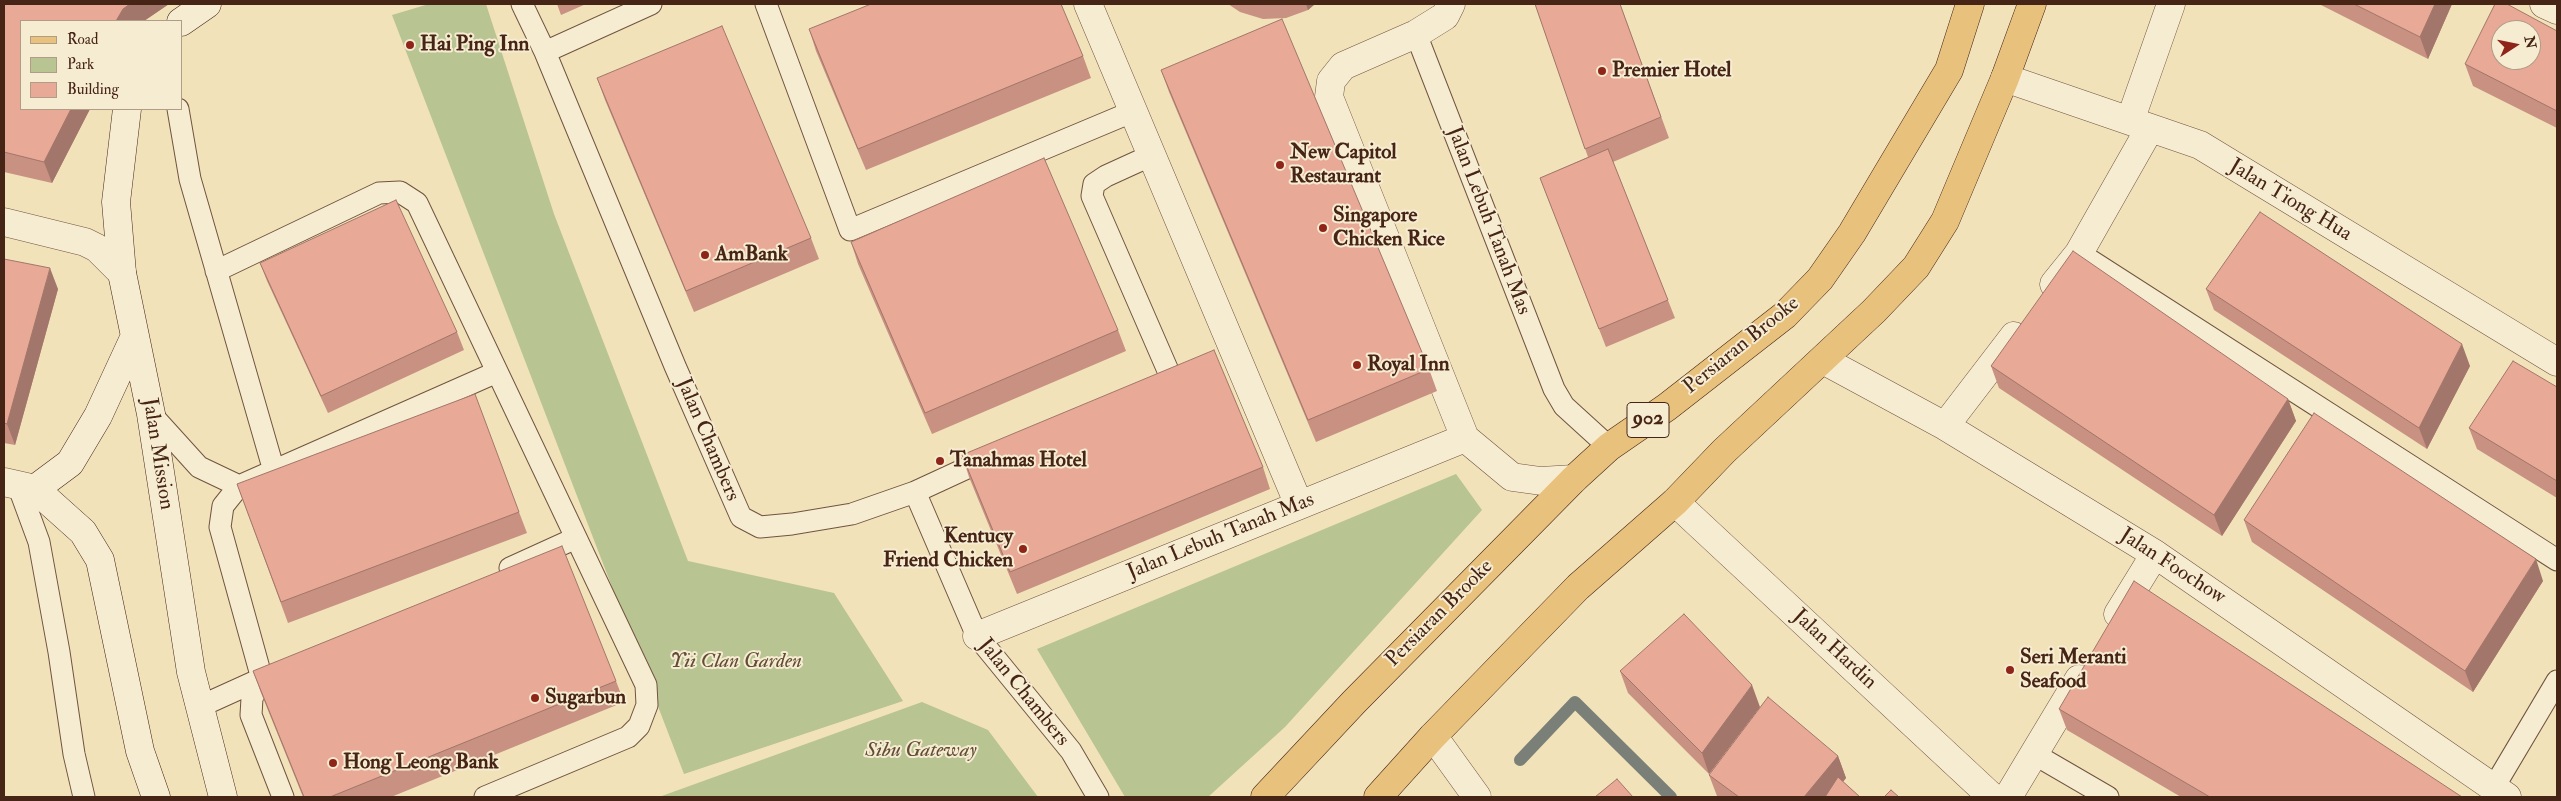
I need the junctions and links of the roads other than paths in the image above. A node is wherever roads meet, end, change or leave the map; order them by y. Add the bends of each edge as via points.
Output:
1 (207, 4) edge
2 (522, 4) edge
3 (651, 4) edge
4 (766, 4) edge
5 (1088, 4) edge
6 (1451, 4) edge
7 (1970, 4) edge
8 (2032, 4) edge
9 (2171, 4) edge
10 (2544, 4) edge
11 (2557, 10) edge
12 (182, 21) edge
13 (1416, 34) junction
14 (545, 52) junction
15 (2005, 78) junction
16 (127, 110) edge
17 (178, 110) edge
18 (1134, 111) junction
19 (2140, 124) junction
20 (1152, 155) junction
21 (4, 222) edge
22 (2079, 253) junction
23 (216, 271) junction
24 (122, 273) junction
25 (135, 336) junction
26 (1823, 360) junction
27 (2557, 362) edge
28 (497, 372) junction
29 (1169, 373) edge
30 (151, 414) junction
31 (1945, 426) junction
32 (1465, 438) junction
33 (1011, 447) edge
34 (1608, 447) junction
35 (274, 470) junction
36 (1574, 479) junction
37 (19, 485) edge
38 (238, 486) junction
39 (915, 492) junction
40 (1675, 502) junction
41 (1299, 505) junction
42 (576, 538) junction
43 (2155, 554) junction
44 (2557, 560) edge
45 (495, 574) edge
46 (977, 636) junction
47 (271, 674) junction
48 (2557, 681) edge
49 (201, 706) junction
50 (1433, 736) junction
51 (2034, 754) junction
52 (2500, 792) edge
53 (84, 797) edge
54 (156, 797) edge
55 (223, 797) edge
56 (284, 797) edge
57 (485, 797) edge
58 (1098, 797) edge
59 (1265, 797) edge
60 (1378, 797) edge
61 (1477, 797) edge
62 (1992, 797) edge
63 (2008, 797) edge
64 (2108, 797) edge

1 - 12 street
2 - 14 lane, Jalan Chambers
3 - 14 lane
4 - 18 lane via 850,230
5 - 18 street
6 - 13 street via 1445,16
7 - 34 main road, Persiaran Brooke / 902 via 1949,70 1852,233 1820,279 1753,340 1667,407
8 - 15 main road
9 - 19 street
10 - 11 street
13 - 32 street via 1343,66 1331,81 1329,97
13 - 34 lane, Jalan Lebuh Tanah Mas via 1554,389 1564,406
14 - 39 lane, Jalan Chambers via 741,517 760,527 792,524 852,514
15 - 19 street, Jalan Tiong Hua
15 - 26 main road via 1945,221 1916,267
16 - 24 street, Jalan Mission via 116,202
17 - 23 lane via 190,179
18 - 20 street
19 - 22 street
19 - 27 street, Jalan Tiong Hua via 2200,145
20 - 29 lane via 1094,184 1092,196
20 - 41 street via 1222,348
21 - 24 street via 85,242 97,248
22 - 31 street
22 - 44 lane
23 - 28 lane via 379,193 400,192 417,203
23 - 35 lane
24 - 25 street, Jalan Mission
25 - 30 street, Jalan Mission
25 - 37 street via 98,416 70,464
26 - 31 street, Jalan Foochow
26 - 40 main road via 1724,451
28 - 35 lane
28 - 42 lane
30 - 38 lane via 199,467
30 - 49 street, Jalan Mission via 191,672
31 - 43 street, Jalan Foochow
32 - 36 street via 1512,477 1542,481
32 - 41 street, Jalan Lebuh Tanah Mas
33 - 39 lane
34 - 36 main road, Persiaran Brooke / 902
35 - 38 lane
36 - 59 main road, Persiaran Brooke / 902
37 - 53 lane via 39,542
37 - 54 street via 82,532 100,560 140,751
38 - 47 lane via 224,506 220,527
39 - 46 lane, Jalan Chambers
40 - 50 main road via 1578,587
40 - 62 street, Jalan Hardin
41 - 46 street, Jalan Lebuh Tanah Mas
42 - 45 lane
42 - 57 lane via 646,685 647,705 639,726 628,737
43 - 51 street
43 - 52 street, Jalan Foochow
46 - 58 lane, Jalan Chambers via 1070,751
47 - 49 lane
47 - 56 lane via 252,698 251,715
48 - 52 lane
49 - 55 street, Jalan Mission
50 - 60 main road
50 - 61 street
51 - 63 street
51 - 64 lane

